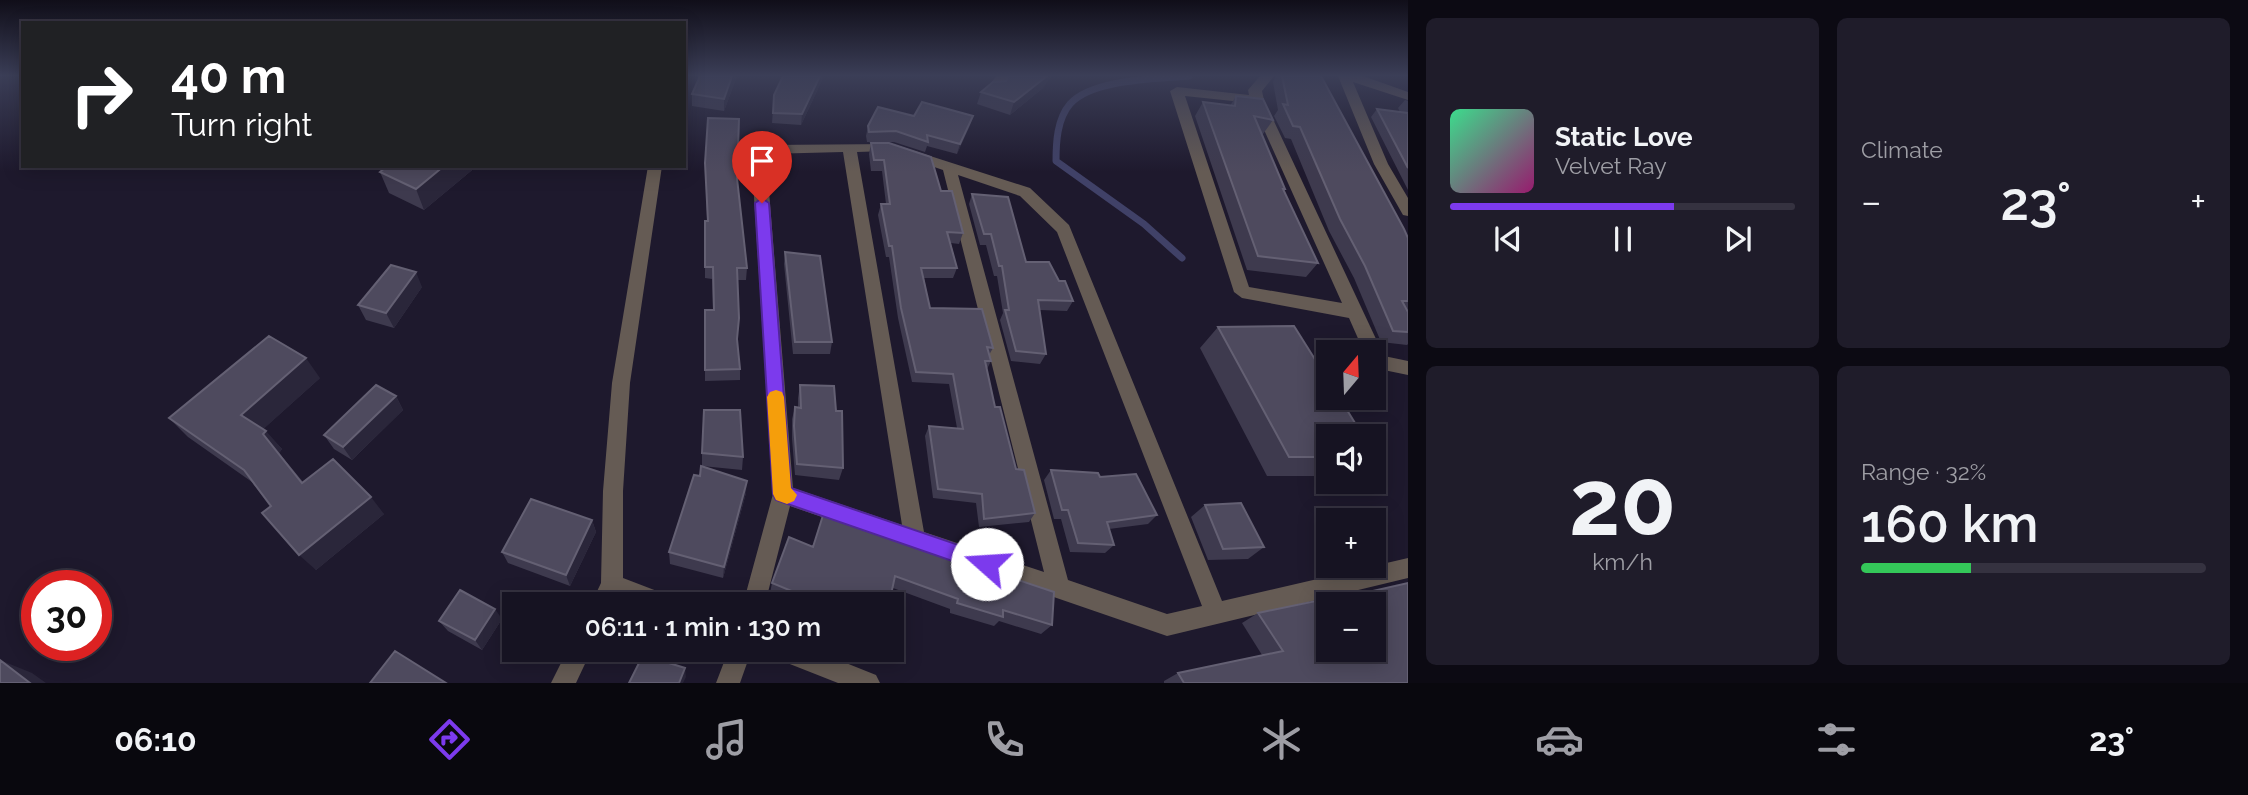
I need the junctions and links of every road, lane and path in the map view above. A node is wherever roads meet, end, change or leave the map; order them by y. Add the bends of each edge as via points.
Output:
1 (1182, 108) edge
2 (1261, 108) edge
3 (1358, 108) edge
4 (849, 148) junction
5 (949, 167) junction
6 (655, 168) edge
7 (1408, 211) edge
8 (1354, 312) junction
9 (1367, 340) edge
10 (1386, 364) edge
11 (1408, 368) edge
12 (783, 494) junction
13 (915, 539) junction
14 (1408, 568) edge
15 (1059, 589) junction
16 (607, 592) edge
17 (757, 592) edge
18 (1216, 614) junction
19 (574, 662) edge
20 (736, 662) edge
21 (814, 662) edge
22 (563, 683) edge
23 (728, 683) edge
24 (868, 683) edge

1 - 8 street via 1242,292
2 - 8 street
3 - 7 street
4 - 5 street via 888,147
4 - 12 street via 758,143
4 - 13 street
5 - 15 street
5 - 18 street via 1025,192 1064,229
6 - 16 street via 621,383
8 - 9 street
10 - 11 street
12 - 13 street
12 - 17 street
13 - 15 street
14 - 18 street
15 - 18 street via 1167,625
19 - 22 street
20 - 23 street
21 - 24 street

